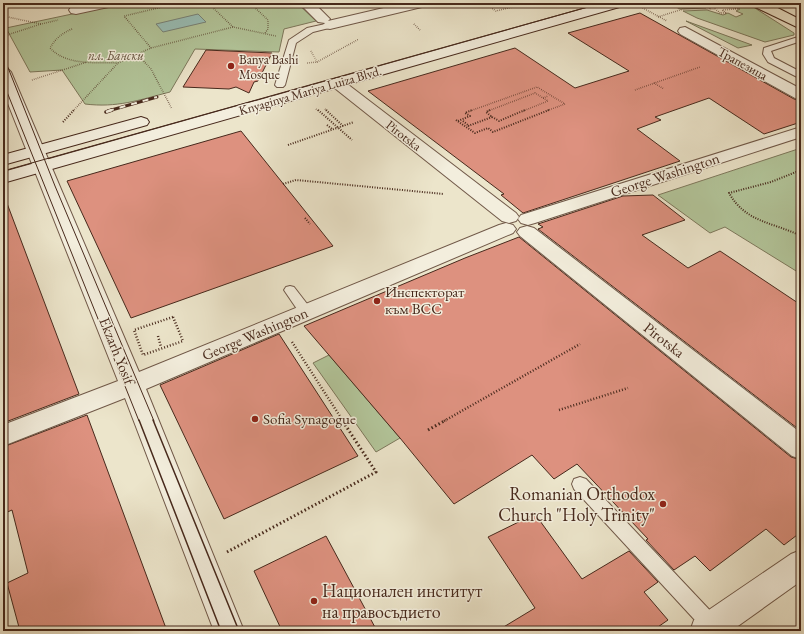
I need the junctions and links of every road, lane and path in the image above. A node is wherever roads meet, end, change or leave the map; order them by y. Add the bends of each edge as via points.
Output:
1 (108, 3) edge
2 (163, 3) edge
3 (180, 3) edge
4 (208, 3) edge
5 (250, 3) edge
6 (306, 3) edge
7 (421, 3) edge
8 (484, 3) edge
9 (530, 3) edge
10 (618, 3) edge
11 (758, 3) edge
12 (780, 3) edge
13 (561, 5) dead end
14 (723, 5) junction
15 (719, 6) junction
16 (731, 6) junction
17 (165, 7) junction
18 (641, 7) dead end
19 (710, 9) junction
20 (715, 9) junction
21 (730, 9) junction
22 (76, 10) dead end
23 (724, 10) junction
24 (801, 14) edge
25 (327, 22) junction
26 (3, 23) edge
27 (41, 24) dead end
28 (801, 26) edge
29 (78, 27) dead end
30 (233, 27) junction
31 (685, 31) dead end
32 (265, 32) junction
33 (270, 34) dead end
34 (4, 36) junction
35 (360, 38) dead end
36 (801, 38) edge
37 (8, 46) dead end
38 (307, 47) dead end
39 (151, 48) junction
40 (137, 54) junction
41 (89, 62) junction
42 (317, 62) junction
43 (118, 63) junction
44 (308, 63) dead end
45 (700, 68) dead end
46 (3, 72) edge
47 (801, 76) edge
48 (32, 80) dead end
49 (337, 83) junction
50 (654, 83) junction
51 (280, 85) junction
52 (664, 89) dead end
53 (635, 90) dead end
54 (801, 95) edge
55 (548, 96) dead end
56 (543, 98) junction
57 (314, 107) dead end
58 (325, 109) dead end
59 (172, 110) dead end
60 (376, 114) junction
61 (492, 117) junction
62 (457, 120) joint
63 (463, 121) dead end
64 (60, 125) dead end
65 (327, 125) dead end
66 (343, 126) junction
67 (337, 128) junction
68 (332, 129) junction
69 (801, 132) edge
70 (352, 140) dead end
71 (288, 145) dead end
72 (39, 159) junction
73 (3, 160) edge
74 (801, 170) edge
75 (3, 178) edge
76 (283, 184) dead end
77 (484, 198) junction
78 (305, 218) dead end
79 (310, 224) dead end
80 (518, 224) junction
81 (801, 236) edge
82 (290, 290) dead end
83 (306, 312) junction
84 (158, 336) dead end
85 (289, 339) dead end
86 (183, 341) joint
87 (580, 344) dead end
88 (161, 345) dead end
89 (132, 385) junction
90 (628, 388) dead end
91 (559, 410) dead end
92 (428, 430) dead end
93 (3, 436) edge
94 (801, 448) edge
95 (580, 484) dead end
96 (239, 545) dead end
97 (801, 564) edge
98 (709, 628) edge
99 (229, 631) edge

1 - 22 street
2 - 17 path
3 - 17 path
4 - 30 path
5 - 32 path via 268,20
6 - 25 street
7 - 25 street
8 - 9 path via 496,11
10 - 49 street, Knyaginya Mariya Luiza Blvd.
11 - 28 main road
12 - 24 main road
13 - 51 street, Knyaginya Mariya Luiza Blvd.
14 - 15 path
14 - 16 path
14 - 23 path
15 - 20 path
15 - 23 path
16 - 19 path via 716,4
16 - 21 path
16 - 21 path via 738,9
17 - 39 path via 124,16
18 - 19 path via 658,17 683,9
19 - 20 path
20 - 23 path
20 - 23 path via 720,13
21 - 23 path
25 - 51 lane via 292,42
26 - 34 path
27 - 34 path
29 - 41 path via 56,38 50,48 65,60
30 - 32 path
30 - 39 path
31 - 54 street, Трапезица
32 - 33 path
34 - 37 path
35 - 42 path
36 - 47 lane via 772,47 767,50 767,54 772,60
38 - 42 path via 313,52
39 - 40 path
40 - 43 path
40 - 59 path via 151,69
41 - 43 path
41 - 48 path
42 - 44 path
43 - 64 path
45 - 50 path
46 - 72 street, Ekzarh Yosif
49 - 60 street, Pirotska
49 - 72 street, Knyaginya Mariya Luiza Blvd.
50 - 52 path
50 - 53 path
51 - 72 street, Knyaginya Mariya Luiza Blvd.
55 - 56 path
56 - 61 path via 548,101 499,121
56 - 61 path via 535,94 486,112
57 - 67 path
58 - 66 path
60 - 66 path
60 - 77 street, Pirotska
61 - 63 path via 468,126
62 - 62 path via 475,133 488,128 493,132 565,104 537,87 465,113 470,116
65 - 68 path
66 - 67 path
67 - 68 path
67 - 70 path
68 - 71 path
69 - 80 street, George Washington
72 - 73 street, Knyaginya Mariya Luiza Blvd.
72 - 75 street, Knyaginya Mariya Luiza Blvd.
72 - 89 street, Ekzarh Yosif
74 - 81 path via 771,182 729,193 732,201 755,220 791,230
76 - 77 path via 296,180
77 - 80 street, Pirotska
78 - 79 path
80 - 83 street, George Washington
80 - 94 street, Pirotska
82 - 83 lane
83 - 89 street, George Washington
84 - 88 path
85 - 96 path via 376,472
86 - 86 path via 143,355 134,330 173,317
87 - 92 path
89 - 93 street, George Washington
89 - 99 street, Ekzarh Yosif
90 - 91 path
95 - 98 lane
97 - 98 street

